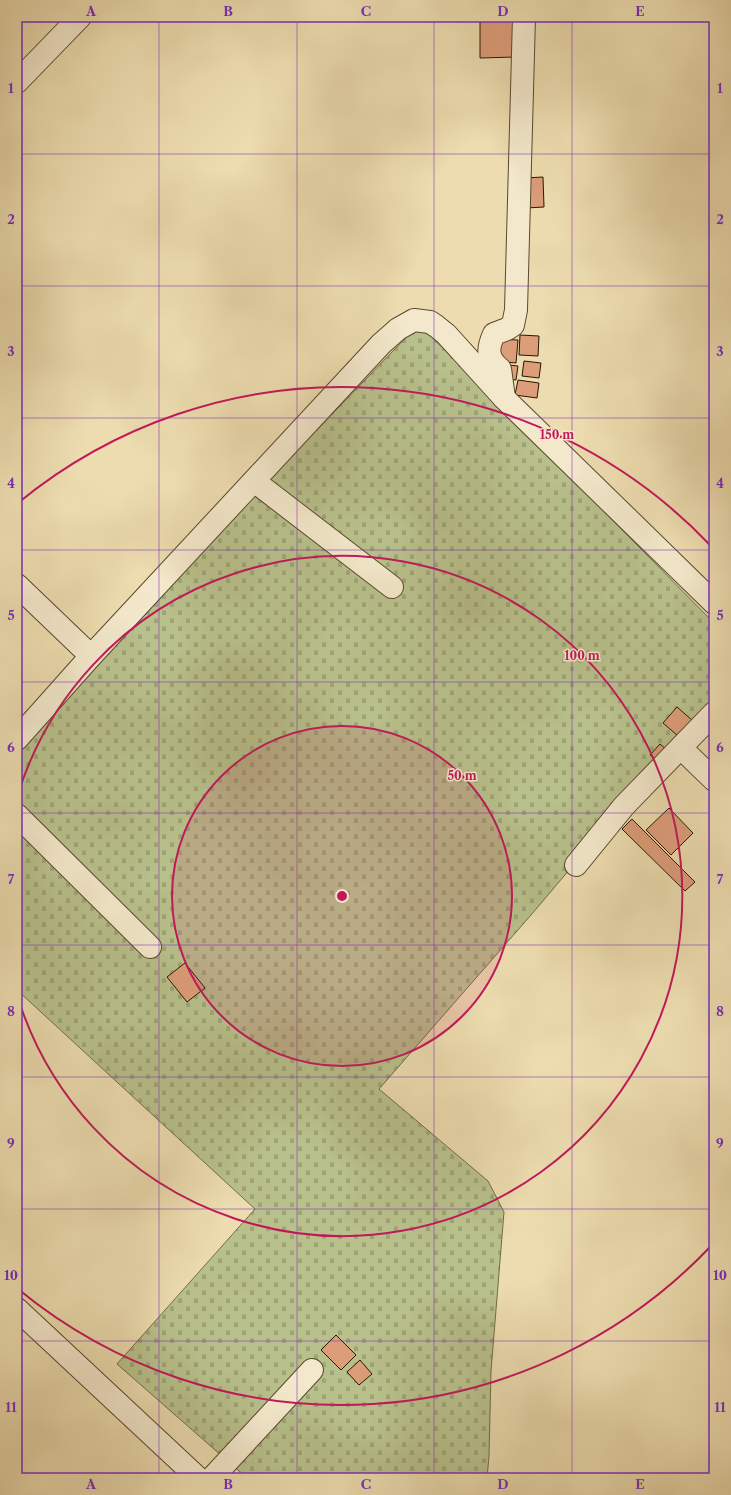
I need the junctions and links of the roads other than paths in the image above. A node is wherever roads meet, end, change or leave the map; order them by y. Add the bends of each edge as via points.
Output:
1 (80, 17) edge
2 (524, 17) edge
3 (17, 82) edge
4 (504, 398) junction
5 (254, 481) junction
6 (17, 585) edge
7 (392, 587) dead end
8 (714, 603) edge
9 (91, 656) junction
10 (714, 713) edge
11 (17, 738) edge
12 (680, 748) junction
13 (714, 780) edge
14 (17, 815) edge
15 (576, 865) dead end
16 (150, 947) dead end
17 (17, 1310) edge
18 (312, 1370) dead end
19 (198, 1478) edge
20 (212, 1478) edge

1 - 3 street
2 - 4 street via 516,310 513,325 494,334 488,346 492,362 500,368
4 - 5 street via 446,334 430,322 414,320 398,329 381,344
4 - 8 street
5 - 7 street
5 - 9 street
6 - 9 street
9 - 11 street
10 - 12 street
12 - 13 street
12 - 15 street via 624,806
14 - 16 street
17 - 19 street
18 - 20 street

